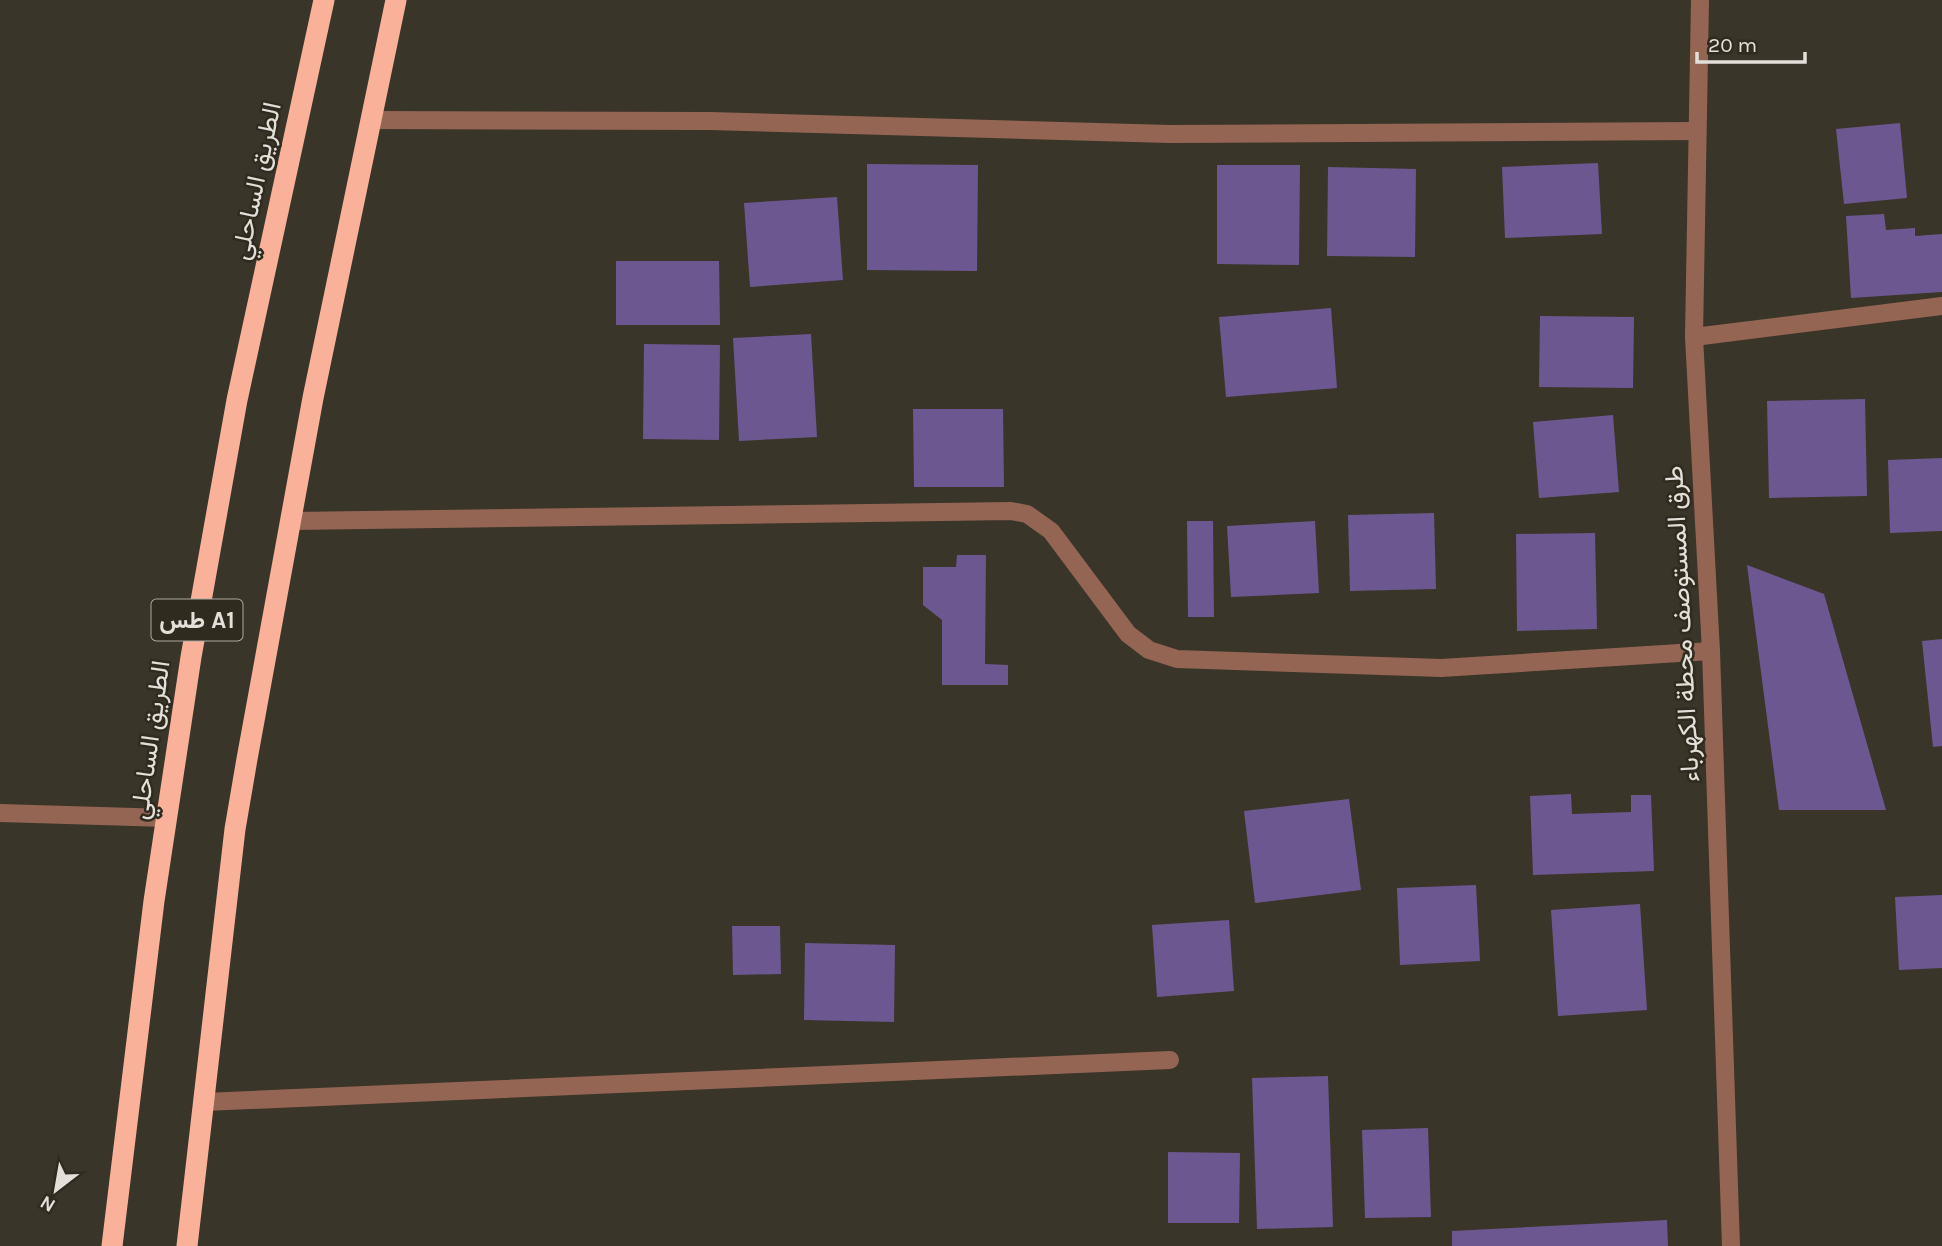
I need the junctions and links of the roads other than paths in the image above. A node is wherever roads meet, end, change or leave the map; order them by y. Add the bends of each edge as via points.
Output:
1 (324, 0) edge
2 (396, 0) edge
3 (1700, 0) edge
4 (370, 121) junction
5 (1697, 131) junction
6 (1942, 306) edge
7 (1694, 337) junction
8 (292, 521) junction
9 (1711, 651) junction
10 (0, 813) edge
11 (167, 818) junction
12 (1170, 1060) dead end
13 (205, 1102) junction
14 (112, 1246) edge
15 (187, 1246) edge
16 (1731, 1246) edge

1 - 11 highway, الطريق الساحلي / طس A1 via 237,400
2 - 4 highway, طس A1
3 - 5 street, طرق المستوصف محطة الكهرباء
4 - 5 street via 710,121 1170,134
4 - 8 highway, طس A1
5 - 7 street, طرق المستوصف محطة الكهرباء
6 - 7 street
7 - 9 street, طرق المستوصف محطة الكهرباء
8 - 9 street via 1011,511 1027,514 1051,531 1128,634 1149,650 1177,659 1441,668
8 - 13 highway, طس A1 via 236,829
9 - 16 street, طرق المستوصف محطة الكهرباء
10 - 11 street
11 - 14 highway, الطريق الساحلي / طس A1
12 - 13 street
13 - 15 highway, طس A1

